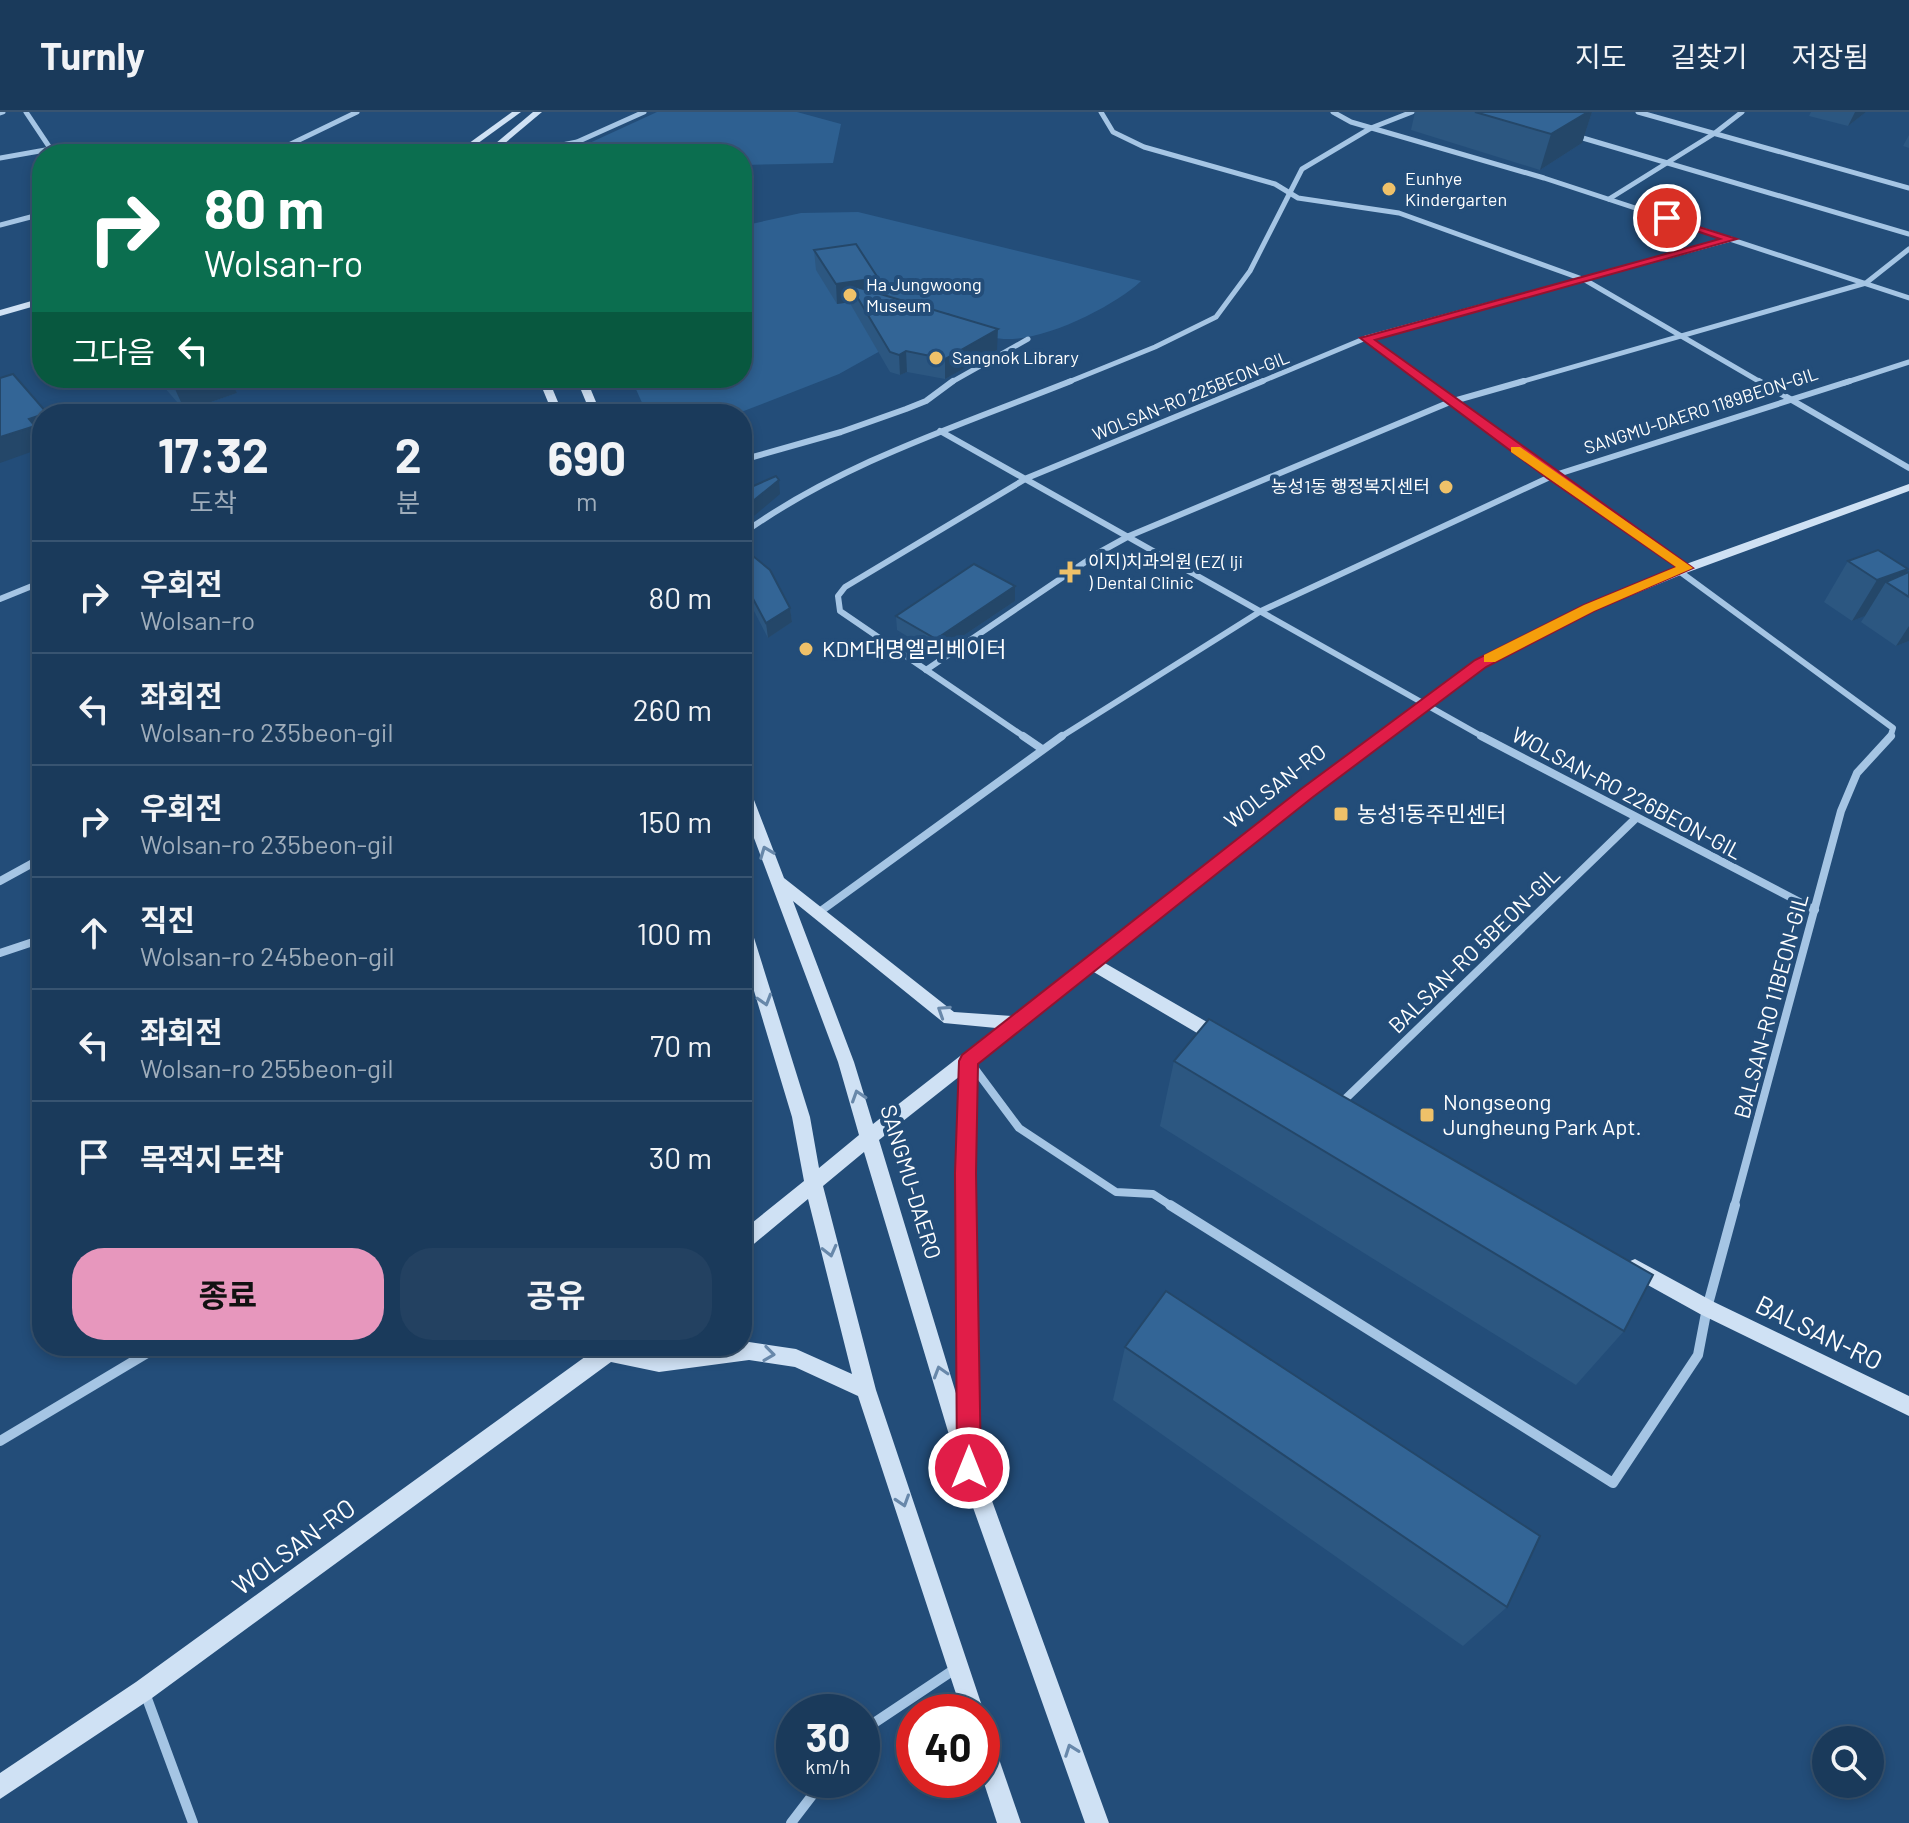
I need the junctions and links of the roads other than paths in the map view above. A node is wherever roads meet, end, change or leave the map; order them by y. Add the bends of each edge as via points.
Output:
1 (26, 112) edge
2 (357, 112) edge
3 (517, 112) edge
4 (538, 112) edge
5 (644, 112) edge
6 (1101, 112) edge
7 (1333, 112) edge
8 (1412, 112) edge
9 (1638, 112) edge
10 (1742, 112) edge
11 (1371, 128) junction
12 (1566, 133) edge
13 (1715, 133) junction
14 (479, 141) junction
15 (47, 144) edge
16 (293, 144) edge
17 (475, 144) edge
18 (482, 144) edge
19 (502, 144) edge
20 (567, 144) edge
21 (32, 154) edge
22 (0, 158) edge
23 (1666, 162) junction
24 (1909, 188) edge
25 (1289, 191) junction
26 (1609, 199) junction
27 (32, 217) edge
28 (0, 225) edge
29 (1909, 234) edge
30 (1731, 239) junction
31 (1909, 249) edge
32 (1585, 280) junction
33 (1866, 283) junction
34 (1909, 298) edge
35 (32, 304) edge
36 (0, 313) edge
37 (1683, 336) junction
38 (1366, 338) junction
39 (1028, 339) dead end
40 (1909, 362) edge
41 (1793, 399) junction
42 (1450, 402) junction
43 (940, 431) junction
44 (752, 457) edge
45 (1909, 468) edge
46 (1552, 476) junction
47 (1027, 478) junction
48 (1909, 487) edge
49 (752, 527) edge
50 (1129, 536) junction
51 (1682, 570) junction
52 (32, 586) edge
53 (0, 599) edge
54 (1261, 611) junction
55 (926, 670) junction
56 (1423, 705) junction
57 (1042, 749) junction
58 (752, 814) edge
59 (1635, 819) junction
60 (32, 863) edge
61 (0, 881) edge
62 (777, 881) junction
63 (1815, 910) junction
64 (818, 913) junction
65 (32, 942) edge
66 (0, 953) edge
67 (752, 958) edge
68 (1093, 964) junction
69 (1018, 1023) junction
70 (1242, 1051) edge
71 (969, 1061) junction
72 (1337, 1106) edge
73 (871, 1136) junction
74 (813, 1183) junction
75 (752, 1234) edge
76 (1612, 1256) edge
77 (1707, 1308) junction
78 (752, 1351) edge
79 (142, 1356) edge
80 (601, 1356) edge
81 (637, 1356) edge
82 (712, 1356) edge
83 (866, 1390) junction
84 (1909, 1406) edge
85 (0, 1441) edge
86 (969, 1468) junction
87 (958, 1667) junction
88 (144, 1690) junction
89 (967, 1694) edge
90 (880, 1717) edge
91 (0, 1787) edge
92 (1000, 1796) edge
93 (810, 1798) edge
94 (193, 1823) edge
95 (791, 1823) edge
96 (1009, 1823) edge
97 (1097, 1823) edge

1 - 15 street
2 - 16 street
3 - 14 street
4 - 19 street
5 - 20 street
6 - 25 street via 1123,139
7 - 11 street
8 - 11 street
9 - 13 street
10 - 13 street
11 - 25 street via 1302,169
11 - 26 street
12 - 23 street
13 - 23 street
13 - 24 street
14 - 17 street
14 - 18 street
21 - 22 street
23 - 26 street
23 - 29 street
25 - 32 street via 1298,198 1399,213
25 - 43 street via 1250,271 1216,317 1155,347
26 - 30 street
27 - 28 street
30 - 32 street, WOLSAN-RO 225BEON-GIL
30 - 33 street
31 - 33 street
32 - 37 street
32 - 38 street, WOLSAN-RO 225BEON-GIL
33 - 34 street
33 - 37 street
35 - 36 street
37 - 41 street
37 - 42 street
38 - 42 street
38 - 47 street, WOLSAN-RO 225BEON-GIL
39 - 44 street via 906,409
40 - 41 street, SANGMU-DAERO 1189BEON-GIL
41 - 45 street
41 - 46 street, SANGMU-DAERO 1189BEON-GIL
42 - 46 street
42 - 50 street
43 - 47 street
43 - 49 street via 810,488
46 - 51 street
46 - 54 street, SANGMU-DAERO 1189BEON-GIL
47 - 50 street
47 - 55 street, WOLSAN-RO 225BEON-GIL via 838,596 840,611
48 - 51 street, WOLSAN-RO
50 - 54 street
50 - 55 street
51 - 56 street, WOLSAN-RO via 1525,639
51 - 63 street, BALSAN-RO 11BEON-GIL via 1893,728 1847,792
52 - 53 street
54 - 56 street
54 - 57 street, SANGMU-DAERO 1189BEON-GIL
55 - 57 street
56 - 59 street, WOLSAN-RO 226BEON-GIL
56 - 68 street, WOLSAN-RO
57 - 64 street, SANGMU-DAERO 1189BEON-GIL
62 -> 58 street, SANGMU-DAERO
59 - 63 street, WOLSAN-RO 226BEON-GIL
59 - 72 street, BALSAN-RO 5BEON-GIL
60 - 61 street
62 - 64 street
73 -> 62 street, SANGMU-DAERO
63 - 77 street, BALSAN-RO 11BEON-GIL
69 -> 64 street via 950,1018
65 - 66 street
67 -> 74 street via 801,1117
68 - 69 street, WOLSAN-RO
68 - 70 street
69 - 71 street, WOLSAN-RO
71 - 73 street, WOLSAN-RO
71 - 77 street via 1019,1128 1103,1184 1116,1192 1153,1194 1613,1483 1698,1355
71 - 86 street
73 - 74 street, WOLSAN-RO
86 -> 73 street, SANGMU-DAERO
74 - 75 street, WOLSAN-RO
74 -> 83 street
76 - 77 street, BALSAN-RO
77 - 84 street, BALSAN-RO
78 -> 83 street via 796,1358
79 - 85 street
80 - 88 street, WOLSAN-RO
81 -> 82 street via 659,1363
83 -> 87 street
97 -> 86 street, SANGMU-DAERO
87 - 89 street
87 - 90 street
88 - 91 street, WOLSAN-RO
88 - 94 street
92 - 96 street
93 - 95 street

